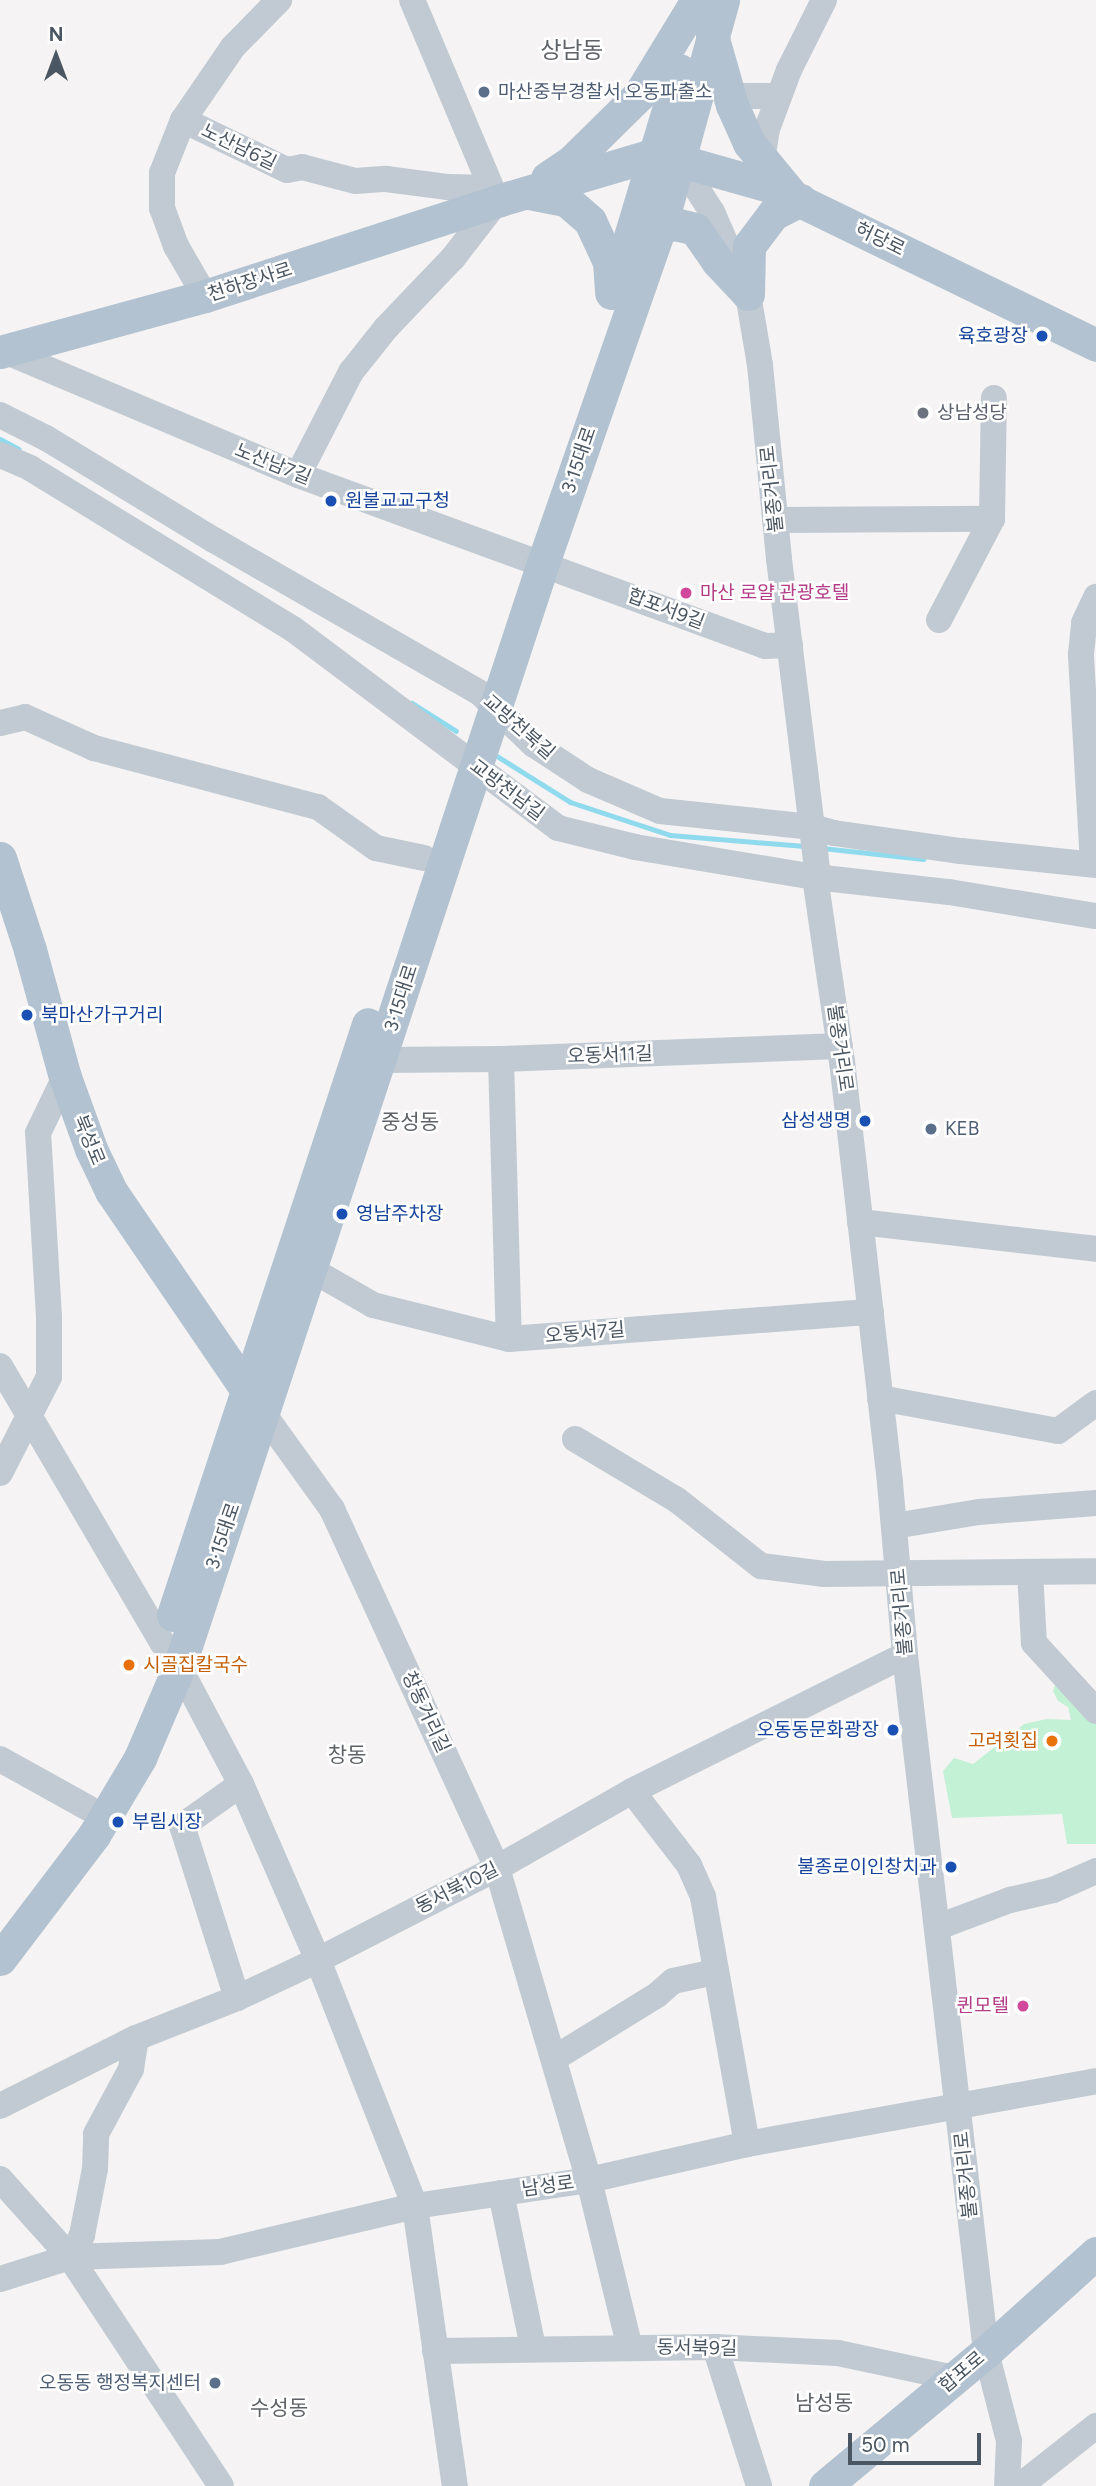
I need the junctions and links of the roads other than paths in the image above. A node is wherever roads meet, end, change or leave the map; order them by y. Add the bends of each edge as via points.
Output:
1 (279, 0) edge
2 (412, 0) edge
3 (698, 0) edge
4 (723, 0) edge
5 (824, 0) edge
6 (712, 34) junction
7 (730, 96) junction
8 (779, 96) junction
9 (183, 120) junction
10 (668, 158) junction
11 (762, 160) junction
12 (505, 194) junction
13 (797, 198) junction
14 (660, 227) junction
15 (748, 294) junction
16 (205, 296) junction
17 (612, 297) junction
18 (1096, 345) edge
19 (2, 351) edge
20 (994, 398) dead end
21 (0, 415) edge
22 (0, 454) edge
23 (298, 475) junction
24 (992, 519) junction
25 (775, 520) junction
26 (535, 560) junction
27 (1096, 597) edge
28 (939, 620) dead end
29 (790, 645) junction
30 (488, 701) junction
31 (0, 723) edge
32 (468, 761) junction
33 (813, 830) junction
34 (0, 858) edge
35 (424, 858) junction
36 (1095, 865) edge
37 (817, 876) junction
38 (1096, 916) edge
39 (840, 1046) junction
40 (501, 1059) junction
41 (380, 1060) junction
42 (65, 1077) junction
43 (860, 1222) junction
44 (1096, 1249) edge
45 (312, 1270) junction
46 (871, 1312) junction
47 (509, 1339) junction
48 (0, 1366) edge
49 (880, 1398) junction
50 (255, 1402) junction
51 (1096, 1403) edge
52 (30, 1418) junction
53 (575, 1440) dead end
54 (0, 1473) edge
55 (1096, 1503) edge
56 (894, 1526) junction
57 (1096, 1571) edge
58 (898, 1572) junction
59 (1030, 1572) junction
60 (905, 1655) junction
61 (171, 1656) junction
62 (1096, 1712) edge
63 (0, 1759) edge
64 (241, 1784) junction
65 (632, 1791) junction
66 (88, 1808) junction
67 (497, 1868) junction
68 (1096, 1871) edge
69 (0, 1927) edge
70 (938, 1927) junction
71 (0, 1959) edge
72 (318, 1960) junction
73 (715, 1972) junction
74 (237, 1998) junction
75 (136, 2038) junction
76 (555, 2059) junction
77 (1096, 2081) edge
78 (0, 2106) edge
79 (958, 2106) junction
80 (747, 2144) junction
81 (0, 2179) edge
82 (589, 2180) junction
83 (501, 2193) junction
84 (415, 2206) junction
85 (70, 2257) junction
86 (1093, 2261) edge
87 (0, 2279) edge
88 (715, 2347) junction
89 (533, 2348) junction
90 (630, 2348) junction
91 (435, 2351) junction
92 (986, 2352) junction
93 (955, 2378) junction
94 (1096, 2426) edge
95 (221, 2486) edge
96 (455, 2486) edge
97 (759, 2486) edge
98 (825, 2486) edge
99 (1007, 2486) edge
100 (1020, 2486) edge

1 - 9 street, 노산남6길 via 233,47
2 - 12 street
3 - 10 main road, 3·15대로
3 - 12 main road via 639,95 572,161
4 - 6 main road, 3·15대로
5 - 8 street
6 - 7 main road
6 - 10 main road, 3·15대로
7 - 8 street
7 - 11 main road via 749,143
8 - 11 street via 766,129
9 - 12 street, 노산남6길 via 287,170 302,167 355,181 386,179
9 - 16 street via 162,173 162,208 176,246
10 - 12 main road, 천하장사로
10 - 13 main road, 허당로
10 - 14 main road, 3·15대로
10 - 15 street, 불종거리로 via 712,212
10 - 17 main road, 3·15대로
11 - 13 main road
12 - 16 main road, 천하장사로
12 - 17 main road via 566,200 590,221 609,262
12 - 23 street via 351,372
13 - 15 main road via 773,214 748,246
13 - 18 main road, 허당로
14 - 15 main road via 676,223 695,229
14 - 26 main road, 3·15대로
15 - 25 street, 불종거리로
16 - 19 main road, 천하장사로
17 - 26 main road, 3·15대로
19 - 23 street, 노산남7길
20 - 24 street
21 - 30 street, 교방천북길
22 - 32 street, 교방천남길 via 293,629
23 - 26 street, 노산남7길
24 - 25 street
24 - 28 street
25 - 29 street, 불종거리로
26 - 29 street, 합포서9길 via 765,646
26 - 30 main road, 3·15대로
27 - 36 street via 1084,622 1081,654
29 - 33 street, 불종거리로
30 - 32 main road, 3·15대로
30 - 33 street, 교방천북길 via 533,744 588,780 660,811
31 - 35 street via 25,717 94,748 318,807 376,848
32 - 35 main road, 3·15대로
32 - 37 street, 교방천남길 via 558,828 635,847
32 - 41 main road, 3·15대로
33 - 36 street, 교방천북길
33 - 37 street, 불종거리로
34 - 42 main road, 북성로
35 - 50 main road, 3·15대로
37 - 38 street, 교방천남길
37 - 39 street, 불종거리로
39 - 40 street, 오동서11길
39 - 43 street, 불종거리로
40 - 41 street, 오동서11길
40 - 47 street
41 - 45 main road, 3·15대로
42 - 50 main road, 북성로 via 111,1191
42 - 52 street via 38,1133 48,1377
43 - 44 street
43 - 46 street, 불종거리로
45 - 47 street, 오동서7길 via 373,1305
45 - 50 main road, 3·15대로
46 - 47 street, 오동서7길
46 - 49 street, 불종거리로
48 - 52 street
49 - 51 street via 1058,1431
49 - 56 street, 불종거리로
50 - 61 main road, 3·15대로
50 - 67 street, 창동거리길 via 332,1509
52 - 54 street
52 - 61 street
53 - 58 street via 677,1500 761,1566 824,1574
55 - 56 street via 979,1512
56 - 58 street, 불종거리로
57 - 59 street
58 - 59 street
58 - 60 street, 불종거리로
59 - 62 street via 1034,1643
60 - 65 street, 동서북10길
60 - 70 street, 불종거리로
61 - 64 street
61 - 66 main road, 3·15대로
61 - 71 main road, 3·15대로 via 140,1758 94,1835
63 - 66 street
64 - 72 street
64 - 74 street via 182,1826
65 - 67 street, 동서북10길
65 - 73 street via 689,1865 703,1897
66 - 69 main road, 3·15대로
67 - 72 street, 동서북10길
67 - 76 street, 창동거리길
68 - 70 street
70 - 79 street, 불종거리로
72 - 74 street, 동서북10길
72 - 84 street
73 - 76 street via 673,1981
73 - 80 street
74 - 75 street, 동서북10길
75 - 78 street, 동서북10길
75 - 85 street via 131,2068 96,2134 95,2169 82,2235
76 - 82 street, 창동거리길
77 - 79 street, 남성로
79 - 80 street, 남성로
79 - 92 street, 불종거리로
80 - 82 street, 남성로
81 - 85 street
82 - 83 street, 남성로
82 - 90 street, 창동거리길
83 - 84 street, 남성로
83 - 89 street
84 - 85 street, 남성로 via 220,2252
84 - 91 street
85 - 87 street, 남성로
85 - 95 street
86 - 92 main road, 합포로
88 - 90 street, 동서북9길
88 - 93 street, 동서북9길 via 838,2353
88 - 97 street
89 - 90 street, 동서북9길
89 - 91 street, 동서북9길
91 - 96 street
92 - 93 main road, 합포로
92 - 99 street, 불종거리로 via 1009,2441
93 - 98 main road, 합포로
94 - 100 street

